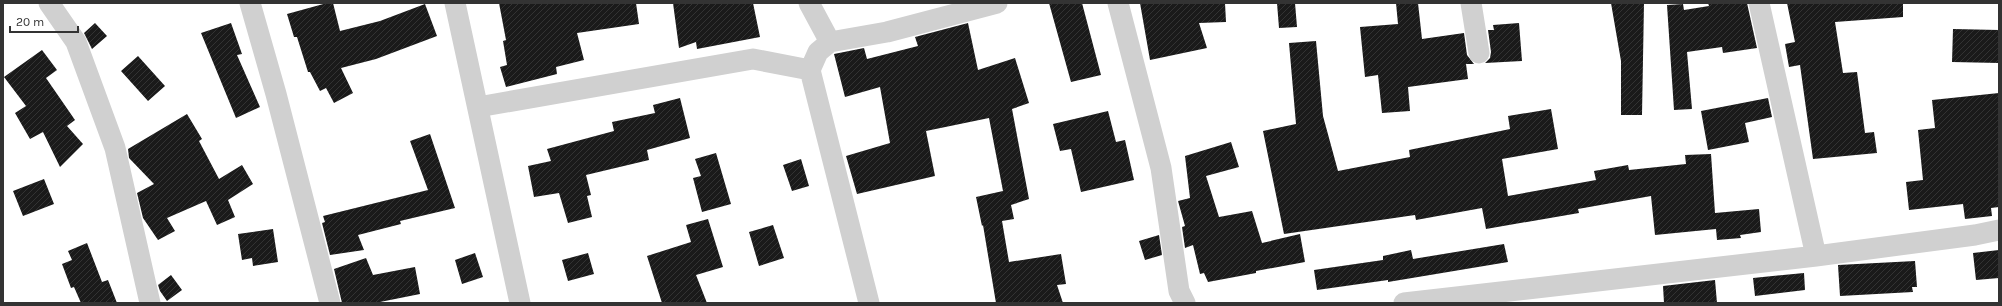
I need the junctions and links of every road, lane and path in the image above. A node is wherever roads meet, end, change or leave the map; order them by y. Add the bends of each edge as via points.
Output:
1 (49, 3) edge
2 (250, 3) edge
3 (455, 3) edge
4 (809, 3) edge
5 (997, 3) edge
6 (1118, 3) edge
7 (1471, 3) edge
8 (1759, 3) edge
9 (830, 42) junction
10 (1479, 53) dead end
11 (810, 70) junction
12 (478, 107) junction
13 (1999, 230) edge
14 (1816, 256) junction
15 (150, 303) edge
16 (330, 303) edge
17 (520, 303) edge
18 (869, 303) edge
19 (1185, 303) edge
20 (1404, 303) edge

1 - 15 street via 76,42 115,148
2 - 16 street
3 - 12 street
4 - 9 street
5 - 9 street via 887,32
6 - 19 street via 1161,168 1179,291
7 - 10 street
8 - 14 street
9 - 11 street via 818,52
11 - 12 street via 752,59
11 - 18 street
12 - 17 street
13 - 14 street
14 - 20 street

